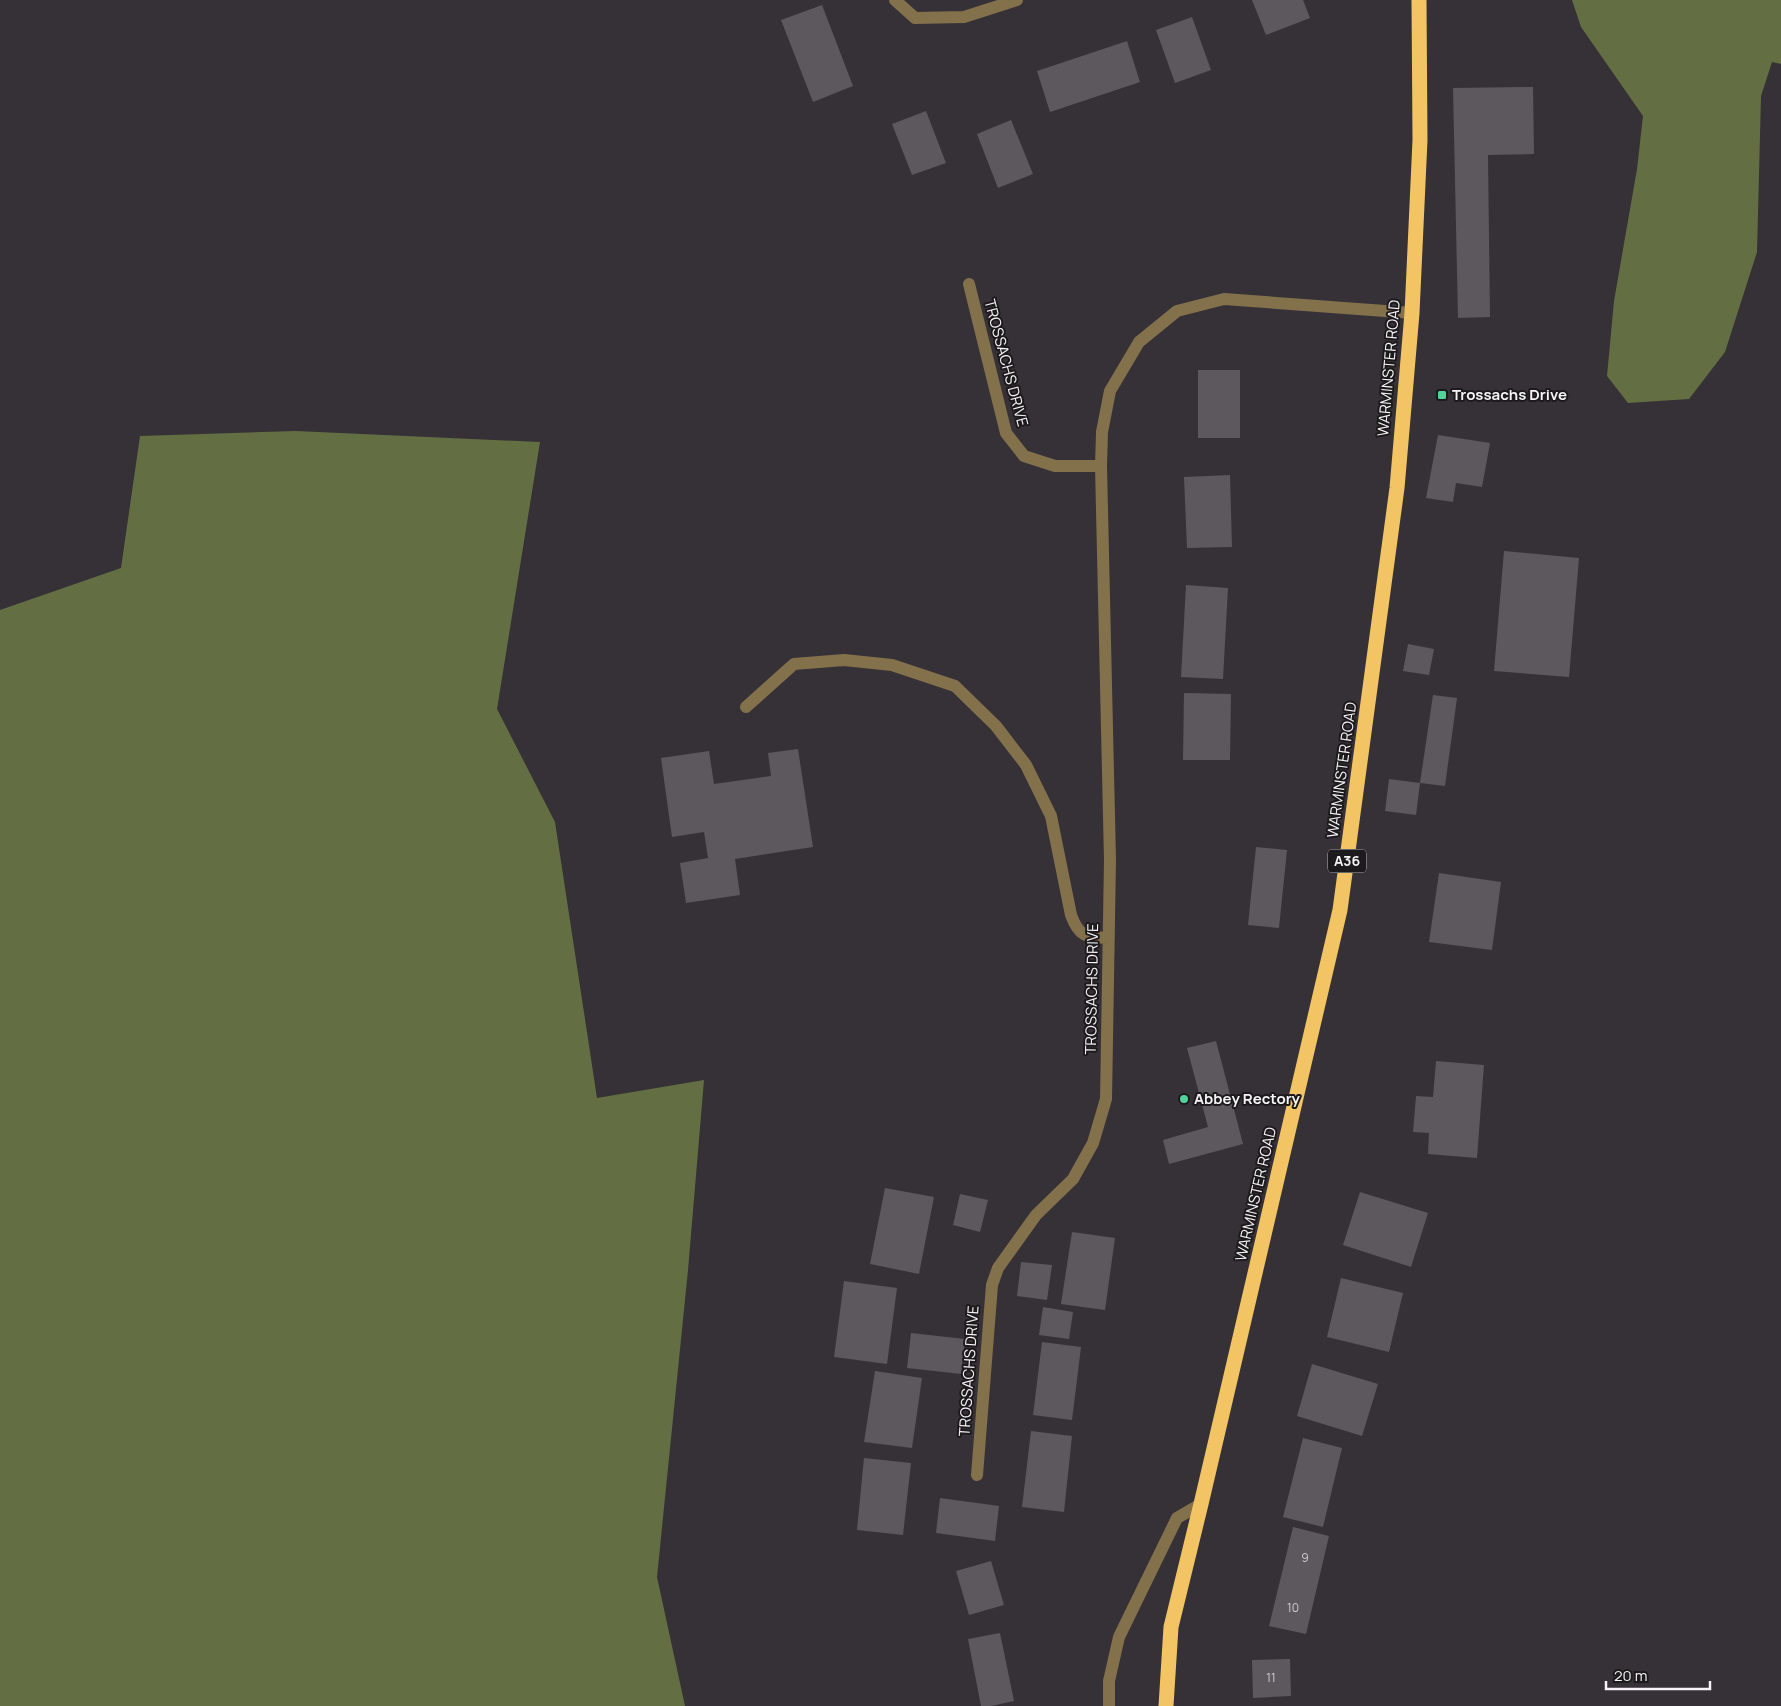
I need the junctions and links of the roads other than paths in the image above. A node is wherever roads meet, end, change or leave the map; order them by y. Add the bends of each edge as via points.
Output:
1 (895, 0) edge
2 (1017, 0) edge
3 (1419, 0) edge
4 (969, 284) dead end
5 (1412, 313) junction
6 (1102, 466) junction
7 (746, 707) dead end
8 (1108, 938) junction
9 (978, 1475) dead end
10 (1201, 1504) junction
11 (1109, 1706) edge
12 (1166, 1706) edge

1 - 2 street via 915,18 964,17
3 - 5 highway, WARMINSTER ROAD / A36 via 1420,140
4 - 6 street, TROSSACHS DRIVE via 1006,433 1024,456 1055,466
5 - 6 street, TROSSACHS DRIVE via 1224,299 1177,311 1139,342 1110,390 1102,432
5 - 10 highway, WARMINSTER ROAD / A36 via 1397,488 1340,910
6 - 8 street, TROSSACHS DRIVE via 1110,860
7 - 8 street via 794,664 844,660 892,665 954,686 996,726 1026,765 1051,816 1074,924 1080,933 1088,937
8 - 9 street, TROSSACHS DRIVE via 1106,1099 1093,1143 1073,1179 1036,1215 1008,1252 992,1285
10 - 11 street via 1177,1518 1123,1628 1109,1681
10 - 12 highway, WARMINSTER ROAD / A36 via 1171,1627

